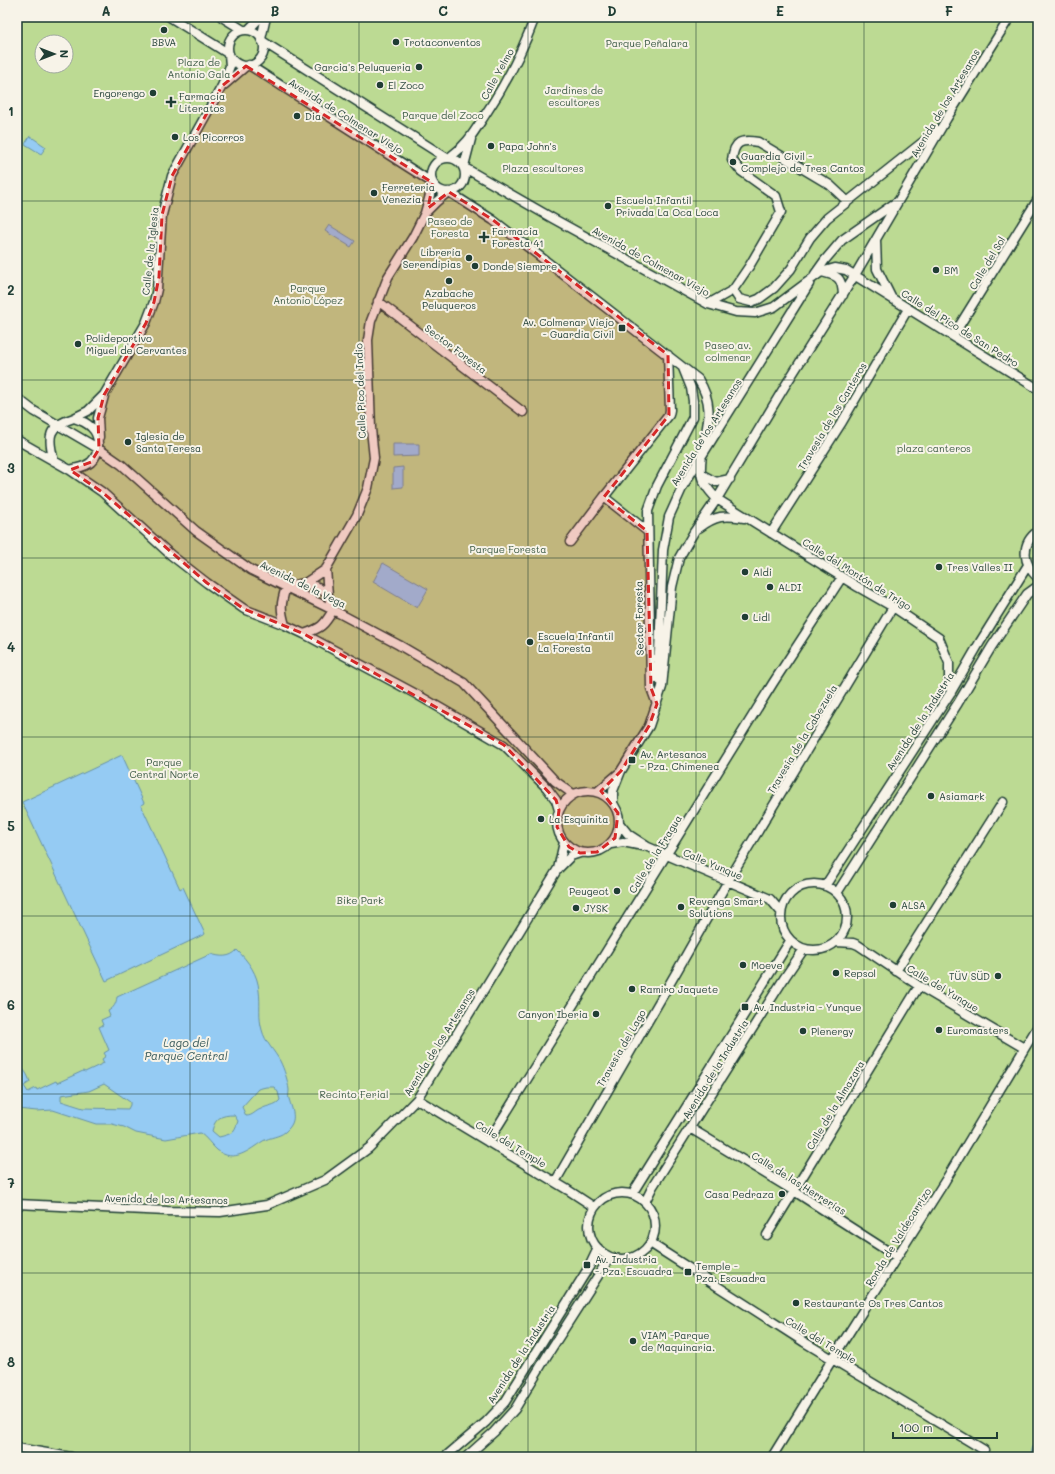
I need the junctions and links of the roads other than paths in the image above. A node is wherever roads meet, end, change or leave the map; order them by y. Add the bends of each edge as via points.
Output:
1 (170, 17) edge
2 (222, 17) edge
3 (261, 17) edge
4 (266, 17) edge
5 (535, 17) edge
6 (1010, 17) edge
7 (245, 30) junction
8 (262, 40) junction
9 (229, 54) junction
10 (248, 66) junction
11 (222, 86) junction
12 (942, 127) junction
13 (471, 138) junction
14 (447, 157) junction
15 (464, 167) junction
16 (433, 184) junction
17 (449, 192) junction
18 (1038, 199) edge
19 (898, 200) junction
20 (847, 201) junction
21 (425, 213) junction
22 (876, 240) junction
23 (821, 272) junction
24 (855, 275) junction
25 (811, 280) junction
26 (733, 290) junction
27 (843, 295) junction
28 (891, 298) junction
29 (378, 302) junction
30 (708, 304) junction
31 (908, 308) junction
32 (953, 336) junction
33 (668, 355) junction
34 (683, 367) junction
35 (1038, 389) edge
36 (104, 395) junction
37 (17, 398) edge
38 (522, 412) dead end
39 (74, 418) junction
40 (58, 424) junction
41 (17, 440) edge
42 (99, 449) junction
43 (703, 455) junction
44 (54, 461) junction
45 (70, 470) junction
46 (701, 474) junction
47 (730, 479) junction
48 (604, 497) junction
49 (717, 499) junction
50 (747, 518) junction
51 (647, 531) junction
52 (1038, 531) edge
53 (694, 532) junction
54 (771, 533) junction
55 (570, 542) dead end
56 (1028, 565) junction
57 (326, 569) junction
58 (842, 577) junction
59 (1038, 578) edge
60 (305, 583) junction
61 (1038, 586) edge
62 (286, 588) junction
63 (328, 595) junction
64 (893, 607) junction
65 (333, 610) junction
66 (285, 625) junction
67 (304, 634) junction
68 (951, 692) junction
69 (657, 704) junction
70 (621, 771) junction
71 (597, 792) junction
72 (573, 794) junction
73 (1003, 802) dead end
74 (613, 804) junction
75 (559, 810) junction
76 (619, 823) junction
77 (564, 842) junction
78 (610, 844) junction
79 (648, 847) junction
80 (580, 853) junction
81 (667, 854) junction
82 (557, 870) junction
83 (728, 882) junction
84 (825, 886) junction
85 (837, 893) junction
86 (770, 899) junction
87 (786, 899) junction
88 (781, 912) junction
89 (845, 929) junction
90 (790, 941) junction
91 (837, 942) junction
92 (853, 943) junction
93 (805, 949) junction
94 (896, 971) junction
95 (919, 986) junction
96 (1038, 1026) edge
97 (1024, 1048) junction
98 (417, 1099) junction
99 (690, 1128) junction
100 (488, 1142) junction
101 (555, 1182) junction
102 (794, 1191) junction
103 (632, 1194) junction
104 (645, 1202) junction
105 (17, 1204) edge
106 (594, 1207) junction
107 (766, 1235) dead end
108 (650, 1243) junction
109 (598, 1248) junction
110 (610, 1257) junction
111 (897, 1257) junction
112 (833, 1358) junction
113 (17, 1448) edge
114 (984, 1450) dead end
115 (71, 1457) edge
116 (445, 1457) edge
117 (466, 1457) edge
118 (772, 1457) edge

1 - 9 street
2 - 7 street
3 - 7 street
4 - 8 street
5 - 13 street, Calle Yelmo via 524,48
6 - 12 street, Avenida de los Artesanos
7 - 8 street via 253,31
7 - 9 street via 230,38
8 - 10 street via 261,57
8 - 14 street, Avenida de Colmenar Viejo
9 - 10 street via 236,63
9 - 11 street, Calle de la Iglesia via 230,66
10 - 11 street, Calle de la Iglesia
10 - 16 street, Avenida de Colmenar Viejo
11 - 36 street, Calle de la Iglesia via 172,176 162,215 159,277 154,302 146,323
12 - 19 street, Avenida de los Artesanos
12 - 20 street
13 - 14 street via 458,151
13 - 15 street
14 - 15 street via 458,160
14 - 16 street via 438,160 434,165 431,174
15 - 17 street via 466,176 463,184 457,190
15 - 30 street, Avenida de Colmenar Viejo
16 - 17 street via 440,190
16 - 21 street, Calle Pico del Indio
17 - 21 street, Calle Pico del Indio
17 - 33 street via 493,220
18 - 32 street, Calle del Sol
19 - 22 street, Avenida de los Artesanos
19 - 25 street, Avenida de los Artesanos via 842,240
20 - 26 street via 827,218 810,238 791,268 774,288 751,302 739,299
20 - 26 street via 830,185 758,142 747,140 738,143 733,150 732,160 741,171 776,196 781,212
21 - 29 street, Calle Pico del Indio via 388,277
22 - 24 street, Avenida de los Artesanos
22 - 28 street, Calle del Pico de San Pedro via 877,269
23 - 24 street, Avenida de Colmenar Viejo via 834,268
23 - 25 street, Avenida de Colmenar Viejo
23 - 27 street via 836,276 843,284
24 - 27 street, Avenida de los Artesanos
24 - 28 street, Calle del Pico de San Pedro
25 - 30 street, Avenida de Colmenar Viejo via 774,307 755,313 736,312
25 - 43 street, Avenida de los Artesanos
26 - 30 street
27 - 47 street, Avenida de los Artesanos via 781,392
28 - 31 street, Calle del Pico de San Pedro
29 - 38 street, Sector Foresta
29 - 57 street, Calle Pico del Indio via 368,340 374,458 368,488 357,515
31 - 32 street, Calle del Pico de San Pedro
31 - 54 street, Travesía de los Canteros via 842,422
32 - 35 street, Calle del Pico de San Pedro
33 - 34 street
33 - 48 street via 669,415
34 - 43 street via 698,379 708,402 709,415
34 - 51 street, Sector Foresta via 691,388 693,416 652,496
36 - 39 street, Calle de la Iglesia via 88,411
36 - 42 street, Calle de la Iglesia via 98,418
37 - 40 street, Avenida de la Vega
39 - 40 street, Calle de la Iglesia
39 - 42 street via 92,428
40 - 42 street, Avenida de la Vega
40 - 44 street via 50,435
41 - 44 street
42 - 45 street via 91,462
42 - 62 street, Avenida de la Vega via 122,464 196,531 251,570
43 - 46 street
43 - 69 street, Avenida de los Artesanos via 683,486 669,517 663,550
44 - 45 street
45 - 66 street via 102,492 171,555 207,583 244,609
46 - 47 street via 716,482
46 - 49 street via 707,488
47 - 49 street, Avenida de los Artesanos
48 - 51 street
48 - 55 street
49 - 50 street, Calle del Montón de Trigo
49 - 53 street, Avenida de los Artesanos
50 - 53 street via 728,516 711,519
50 - 54 street, Calle del Montón de Trigo
51 - 69 street, Sector Foresta via 651,688
52 - 56 street via 1027,545
53 - 69 street, Avenida de los Artesanos via 679,558 674,578 662,687
54 - 58 street, Calle del Montón de Trigo
56 - 59 street
56 - 68 street, Avenida de la Industria
57 - 60 street, Calle Pico del Indio
57 - 63 street
58 - 64 street, Calle del Montón de Trigo
58 - 81 street, Calle de la Fragua
60 - 62 street, Calle Pico del Indio
60 - 63 street via 318,586
61 - 85 street via 1027,594 992,646
62 - 65 street, Avenida de la Vega
62 - 66 street via 281,602
63 - 65 street
64 - 68 street, Calle del Montón de Trigo via 939,638 949,663
64 - 83 street, Travesía de la Cabezuela
65 - 67 street via 325,624
65 - 72 street, Avenida de la Vega via 464,683 550,775
66 - 67 street
67 - 75 street via 504,745 547,788 556,800
68 - 84 street, Avenida de la Industria
69 - 70 street, Avenida de los Artesanos via 649,726
70 - 71 street, Avenida de los Artesanos
70 - 74 street, Avenida de los Artesanos via 613,791
71 - 72 street
71 - 74 street
72 - 75 street
73 - 94 street
74 - 76 street via 618,813
75 - 77 street via 557,827
76 - 78 street via 615,838
76 - 79 street, Calle Yunque via 628,834
77 - 80 street
77 - 82 street, Avenida de los Artesanos
78 - 79 street, Calle Yunque via 623,842
78 - 80 street via 597,852
79 - 81 street, Calle Yunque
80 - 82 street, Avenida de los Artesanos via 571,856
81 - 83 street, Calle Yunque
81 - 100 street, Calle de la Fragua
82 - 98 street, Avenida de los Artesanos
83 - 86 street, Calle Yunque
83 - 101 street, Travesía del Lago
84 - 85 street
84 - 87 street via 803,886 794,890
85 - 89 street via 846,910
86 - 87 street, Calle Yunque
86 - 88 street, Calle Yunque
87 - 88 street
88 - 90 street via 784,933
89 - 91 street
89 - 92 street, Calle del Yunque
90 - 93 street
90 - 103 street, Avenida de la Industria
91 - 92 street, Calle del Yunque
91 - 93 street via 816,951
92 - 94 street, Calle del Yunque
93 - 99 street, Avenida de la Industria
94 - 95 street, Calle del Yunque
95 - 97 street, Calle del Yunque
95 - 102 street, Calle de la Almazara
96 - 97 street, Ronda de Valdecarrizo
97 - 111 street, Ronda de Valdecarrizo
98 - 100 street, Calle del Temple
98 - 105 street, Avenida de los Artesanos via 369,1148 325,1180 267,1204 220,1212
99 - 102 street, Calle de las Herrerías
99 - 104 street, Avenida de la Industria
100 - 101 street, Calle del Temple
101 - 106 street, Calle del Temple
102 - 107 street, Calle de la Almazara
102 - 111 street, Calle de las Herrerías
103 - 104 street
103 - 106 street via 611,1194
104 - 108 street via 654,1222
106 - 109 street via 589,1228
108 - 110 street via 633,1257
108 - 112 street, Calle del Temple
109 - 110 street
109 - 116 street, Avenida de la Industria via 589,1267 505,1402
110 - 117 street via 515,1409
111 - 112 street, Ronda de Valdecarrizo
112 - 114 street, Calle del Temple
112 - 118 street, Ronda de Valdecarrizo
113 - 115 street

